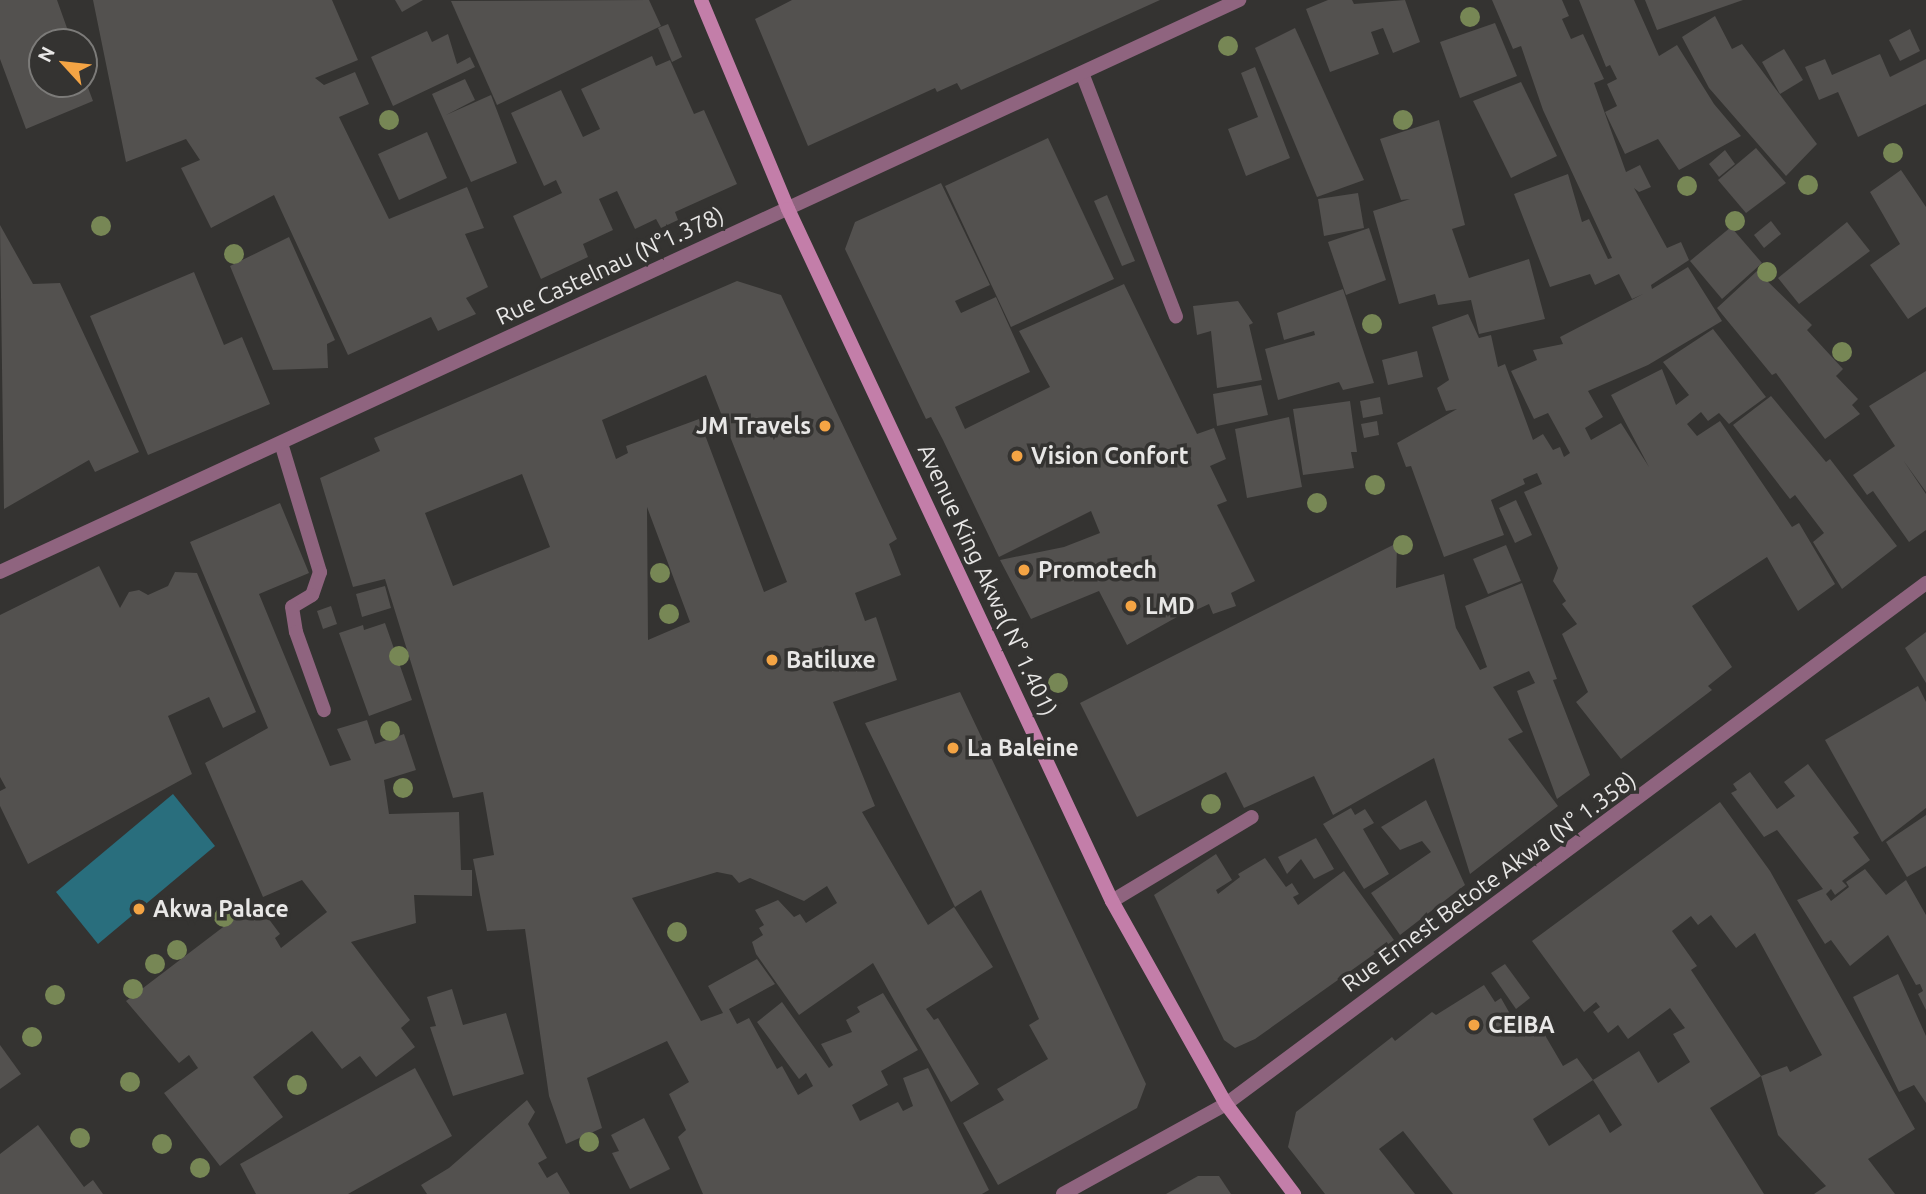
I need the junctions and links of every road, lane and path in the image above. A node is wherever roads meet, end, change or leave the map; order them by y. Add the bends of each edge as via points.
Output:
1 (701, 0) edge
2 (1239, 0) edge
3 (1082, 73) junction
4 (788, 209) junction
5 (1176, 316) dead end
6 (281, 443) junction
7 (0, 572) edge
8 (1926, 583) edge
9 (324, 710) dead end
10 (1252, 817) dead end
11 (1112, 901) junction
12 (1226, 1104) junction
13 (1063, 1194) edge
14 (1294, 1194) edge

1 - 4 street, Avenue King Akwa( N° 1.401)
2 - 3 street, Rue Castelnau (N°1.378)
3 - 4 street, Rue Castelnau (N°1.378)
3 - 5 street
4 - 6 street, Rue Castelnau (N°1.378)
4 - 11 street, Avenue King Akwa( N° 1.401)
6 - 7 street, Rue Castelnau (N°1.378)
6 - 9 street via 320,572 312,595 292,607 296,632
8 - 12 street, Rue Ernest Betote Akwa (N° 1.358)
10 - 11 street
11 - 12 street, Avenue King Akwa( N° 1.401)
12 - 13 street, Rue Ernest Betote Akwa (N° 1.358)
12 - 14 street, Avenue King Akwa( N° 1.401)

